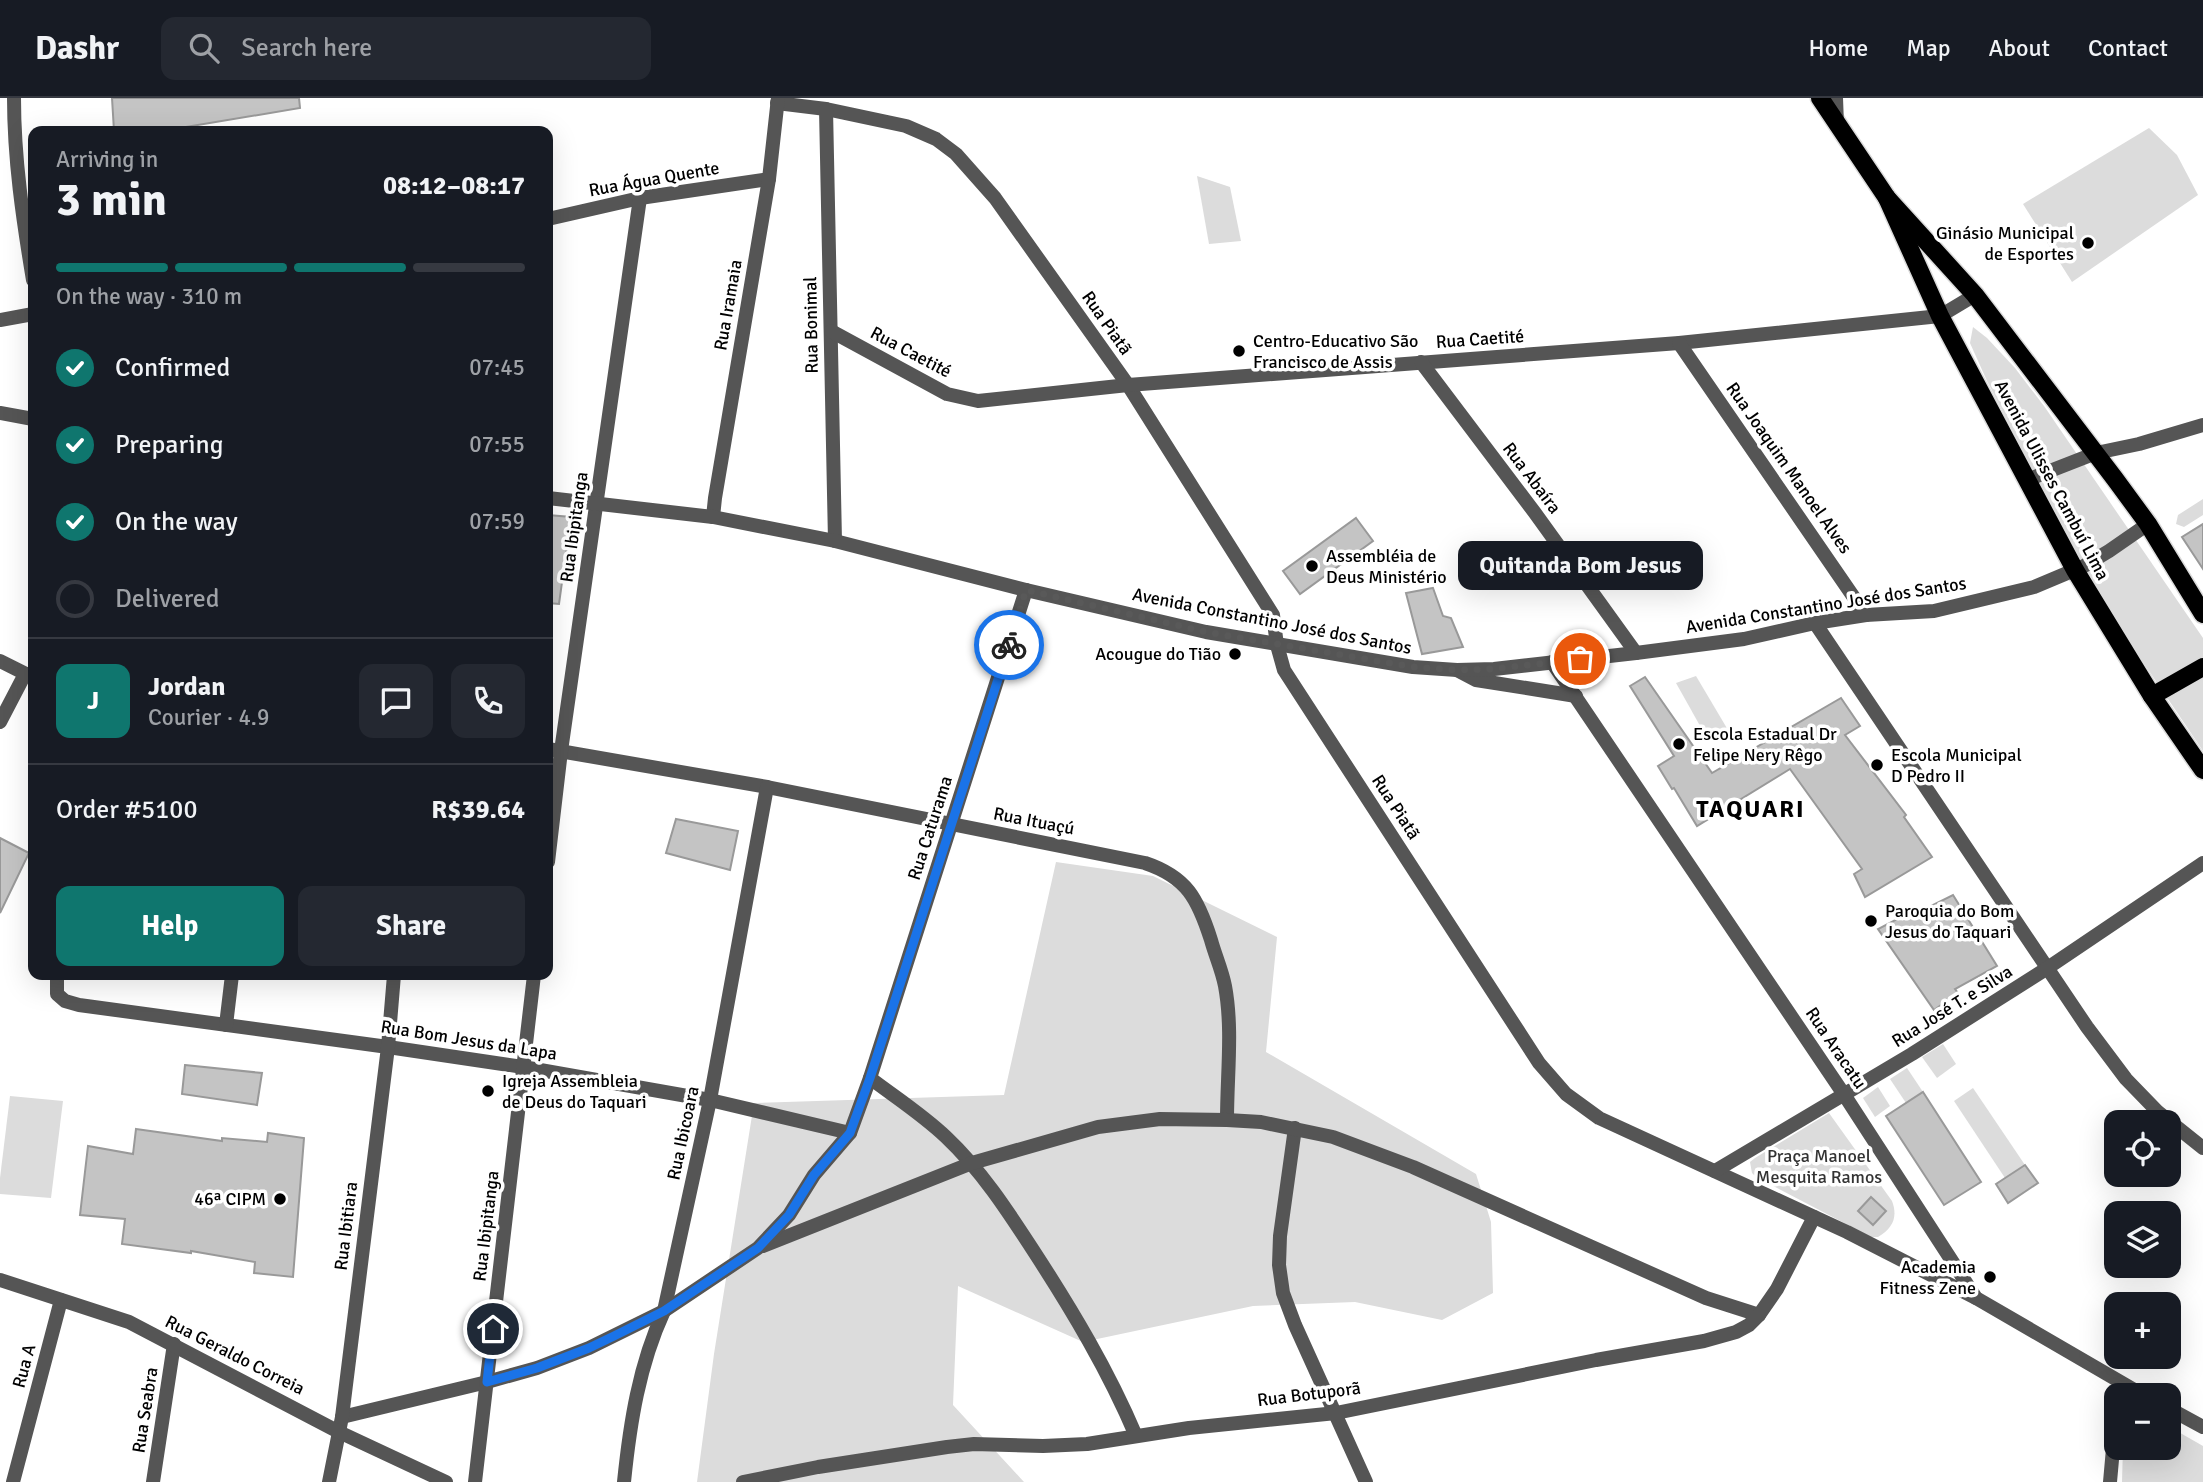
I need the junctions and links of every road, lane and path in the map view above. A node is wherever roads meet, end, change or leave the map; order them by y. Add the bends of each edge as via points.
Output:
1 (14, 98) edge
2 (1820, 98) edge
3 (1836, 98) edge
4 (777, 101) edge
5 (826, 109) junction
6 (1837, 124) junction
7 (769, 179) junction
8 (640, 198) junction
9 (1887, 198) junction
10 (553, 218) edge
11 (28, 250) edge
12 (1975, 295) junction
13 (28, 315) edge
14 (1940, 316) junction
15 (0, 320) edge
16 (831, 331) junction
17 (1679, 343) junction
18 (1421, 362) junction
19 (1128, 385) junction
20 (0, 413) edge
21 (28, 418) edge
22 (2203, 425) edge
23 (2096, 453) junction
24 (2027, 480) junction
25 (553, 499) edge
26 (596, 504) junction
27 (713, 517) junction
28 (2147, 524) junction
29 (835, 541) junction
30 (2075, 570) junction
31 (1026, 590) junction
32 (2203, 614) edge
33 (1866, 615) junction
34 (1815, 623) junction
35 (1277, 645) junction
36 (1636, 653) junction
37 (0, 662) edge
38 (1552, 662) junction
39 (2203, 667) edge
40 (1457, 670) junction
41 (28, 676) edge
42 (28, 678) edge
43 (1576, 696) junction
44 (2152, 696) junction
45 (0, 722) edge
46 (554, 750) edge
47 (553, 769) edge
48 (2203, 770) edge
49 (767, 787) junction
50 (951, 825) junction
51 (2203, 863) edge
52 (2046, 969) junction
53 (57, 980) edge
54 (231, 980) edge
55 (394, 980) edge
56 (533, 980) edge
57 (226, 1025) junction
58 (388, 1047) junction
59 (523, 1067) junction
60 (870, 1078) junction
61 (1845, 1096) junction
62 (710, 1100) junction
63 (1227, 1120) junction
64 (1295, 1128) junction
65 (850, 1133) junction
66 (2203, 1148) edge
67 (972, 1163) junction
68 (1715, 1171) junction
69 (1814, 1217) junction
70 (758, 1248) junction
71 (0, 1280) edge
72 (1976, 1298) junction
73 (61, 1300) junction
74 (664, 1311) junction
75 (1759, 1315) junction
76 (174, 1344) junction
77 (487, 1382) junction
78 (2110, 1383) edge
79 (1336, 1413) junction
80 (2181, 1415) edge
81 (342, 1417) junction
82 (2203, 1427) edge
83 (340, 1432) junction
84 (1136, 1436) junction
85 (2112, 1460) edge
86 (13, 1482) edge
87 (153, 1482) edge
88 (329, 1482) edge
89 (446, 1482) edge
90 (475, 1482) edge
91 (624, 1482) edge
92 (743, 1482) edge
93 (1366, 1482) edge
94 (2110, 1482) edge

1 - 11 street
2 - 6 main road, Avenida Ulisses Cambuí Lima
3 - 6 street
4 - 5 street, Rua Piatã
4 - 7 street, Rua Iramaia
5 - 16 street, Rua Bonimal
5 - 19 street, Rua Piatã via 906,126 956,153 995,198
6 - 9 main road, Avenida Ulisses Cambuí Lima
7 - 8 street, Rua Água Quente
7 - 27 street, Rua Iramaia
8 - 10 street, Rua Água Quente
8 - 26 street, Rua Ibipitanga
9 - 12 main road, Avenida Ulisses Cambuí Lima
9 - 14 main road, Avenida Ulisses Cambuí Lima
12 - 14 street, Rua Caetité
12 - 23 main road, Avenida Ulisses Cambuí Lima
13 - 15 street
14 - 17 street, Rua Caetité
14 - 24 main road, Avenida Ulisses Cambuí Lima
16 - 19 street, Rua Caetité via 947,394 978,401
16 - 29 street, Rua Bonimal
17 - 18 street, Rua Caetité
17 - 33 street, Rua Joaquim Manoel Alves
18 - 19 street, Rua Caetité
18 - 36 street, Rua Abaíra
19 - 35 street, Rua Piatã via 1273,615
20 - 21 street
22 - 23 street
23 - 24 street
23 - 28 main road, Avenida Ulisses Cambuí Lima
24 - 30 main road, Avenida Ulisses Cambuí Lima
25 - 26 street, Avenida Constantino José dos Santos
26 - 27 street, Avenida Constantino José dos Santos
26 - 46 street, Rua Ibipitanga
27 - 29 street, Avenida Constantino José dos Santos
28 - 30 street, Avenida Constantino José dos Santos
28 - 32 main road, Avenida Ulisses Cambuí Lima
29 - 31 street, Avenida Constantino José dos Santos
30 - 33 street, Avenida Constantino José dos Santos via 2034,587 1934,611
30 - 44 main road, Avenida Ulisses Cambuí Lima
31 - 35 street, Avenida Constantino José dos Santos
31 - 50 street, Rua Caturama
33 - 34 street, Avenida Constantino José dos Santos
34 - 36 street, Avenida Constantino José dos Santos via 1744,639
34 - 52 street
35 - 40 street, Avenida Constantino José dos Santos
35 - 68 street, Rua Piatã via 1284,670 1539,1063 1566,1094 1599,1118
36 - 38 street, Avenida Constantino José dos Santos
37 - 41 street
38 - 40 street, Avenida Constantino José dos Santos
38 - 43 street, Rua Aracatu
39 - 44 main road
40 - 43 street via 1476,680
42 - 45 street
43 - 61 street, Rua Aracatu
44 - 48 main road, Avenida Ulisses Cambuí Lima
46 - 47 street, Rua Ibipitanga
46 - 49 street, Rua Ituaçú
49 - 50 street, Rua Ituaçú
49 - 62 street, Rua Ibicoara
50 - 60 street, Rua Caturama
50 - 63 street, Rua Ituaçú via 1145,863 1176,877 1190,890 1202,912 1224,983 1229,1017
51 - 52 street, Rua José T. e Silva
52 - 61 street, Rua José T. e Silva
52 - 66 street via 2126,1079
53 - 57 street, Rua Bom Jesus da Lapa via 57,994 79,1005
54 - 57 street
55 - 58 street, Rua Ibitiara
56 - 59 street, Rua Ibipitanga
57 - 58 street, Rua Bom Jesus da Lapa
58 - 59 street, Rua Bom Jesus da Lapa
58 - 81 street, Rua Ibitiara
59 - 62 street, Rua Bom Jesus da Lapa
59 - 77 street, Rua Ibipitanga
60 - 65 street, Rua Caturama
60 - 67 street via 944,1135
61 - 68 street, Rua José T. e Silva
61 - 72 street, Rua Aracatu
62 - 65 street, Rua Bom Jesus da Lapa
62 - 74 street, Rua Ibicoara
63 - 64 street
63 - 67 street via 1160,1119 1098,1127
64 - 75 street via 1413,1167 1706,1298
64 - 79 street via 1280,1236 1283,1293
65 - 70 street via 814,1175 789,1215
67 - 70 street
67 - 84 street via 1102,1361
68 - 69 street, Rua Piatã
69 - 72 street, Rua Piatã
69 - 75 street, Rua Botuporã
70 - 74 street
71 - 73 street, Rua Geraldo Correia
72 - 78 street, Rua Aracatu
73 - 76 street, Rua Geraldo Correia via 129,1322
73 - 86 street, Rua A
74 - 77 street via 589,1348
74 - 91 street, Rua Ibicoara via 639,1381
75 - 79 street, Rua Botuporã via 1736,1332 1704,1341
76 - 83 street, Rua Geraldo Correia
76 - 87 street, Rua Seabra
77 - 81 street
77 - 90 street, Rua Ibipitanga
79 - 84 street, Rua Botuporã
79 - 93 street
80 - 82 street
81 - 83 street, Rua Ibitiara
83 - 88 street, Rua Ibitiara
83 - 89 street, Rua Geraldo Correia
84 - 92 street, Rua Botuporã via 1043,1446 947,1447
85 - 94 street

